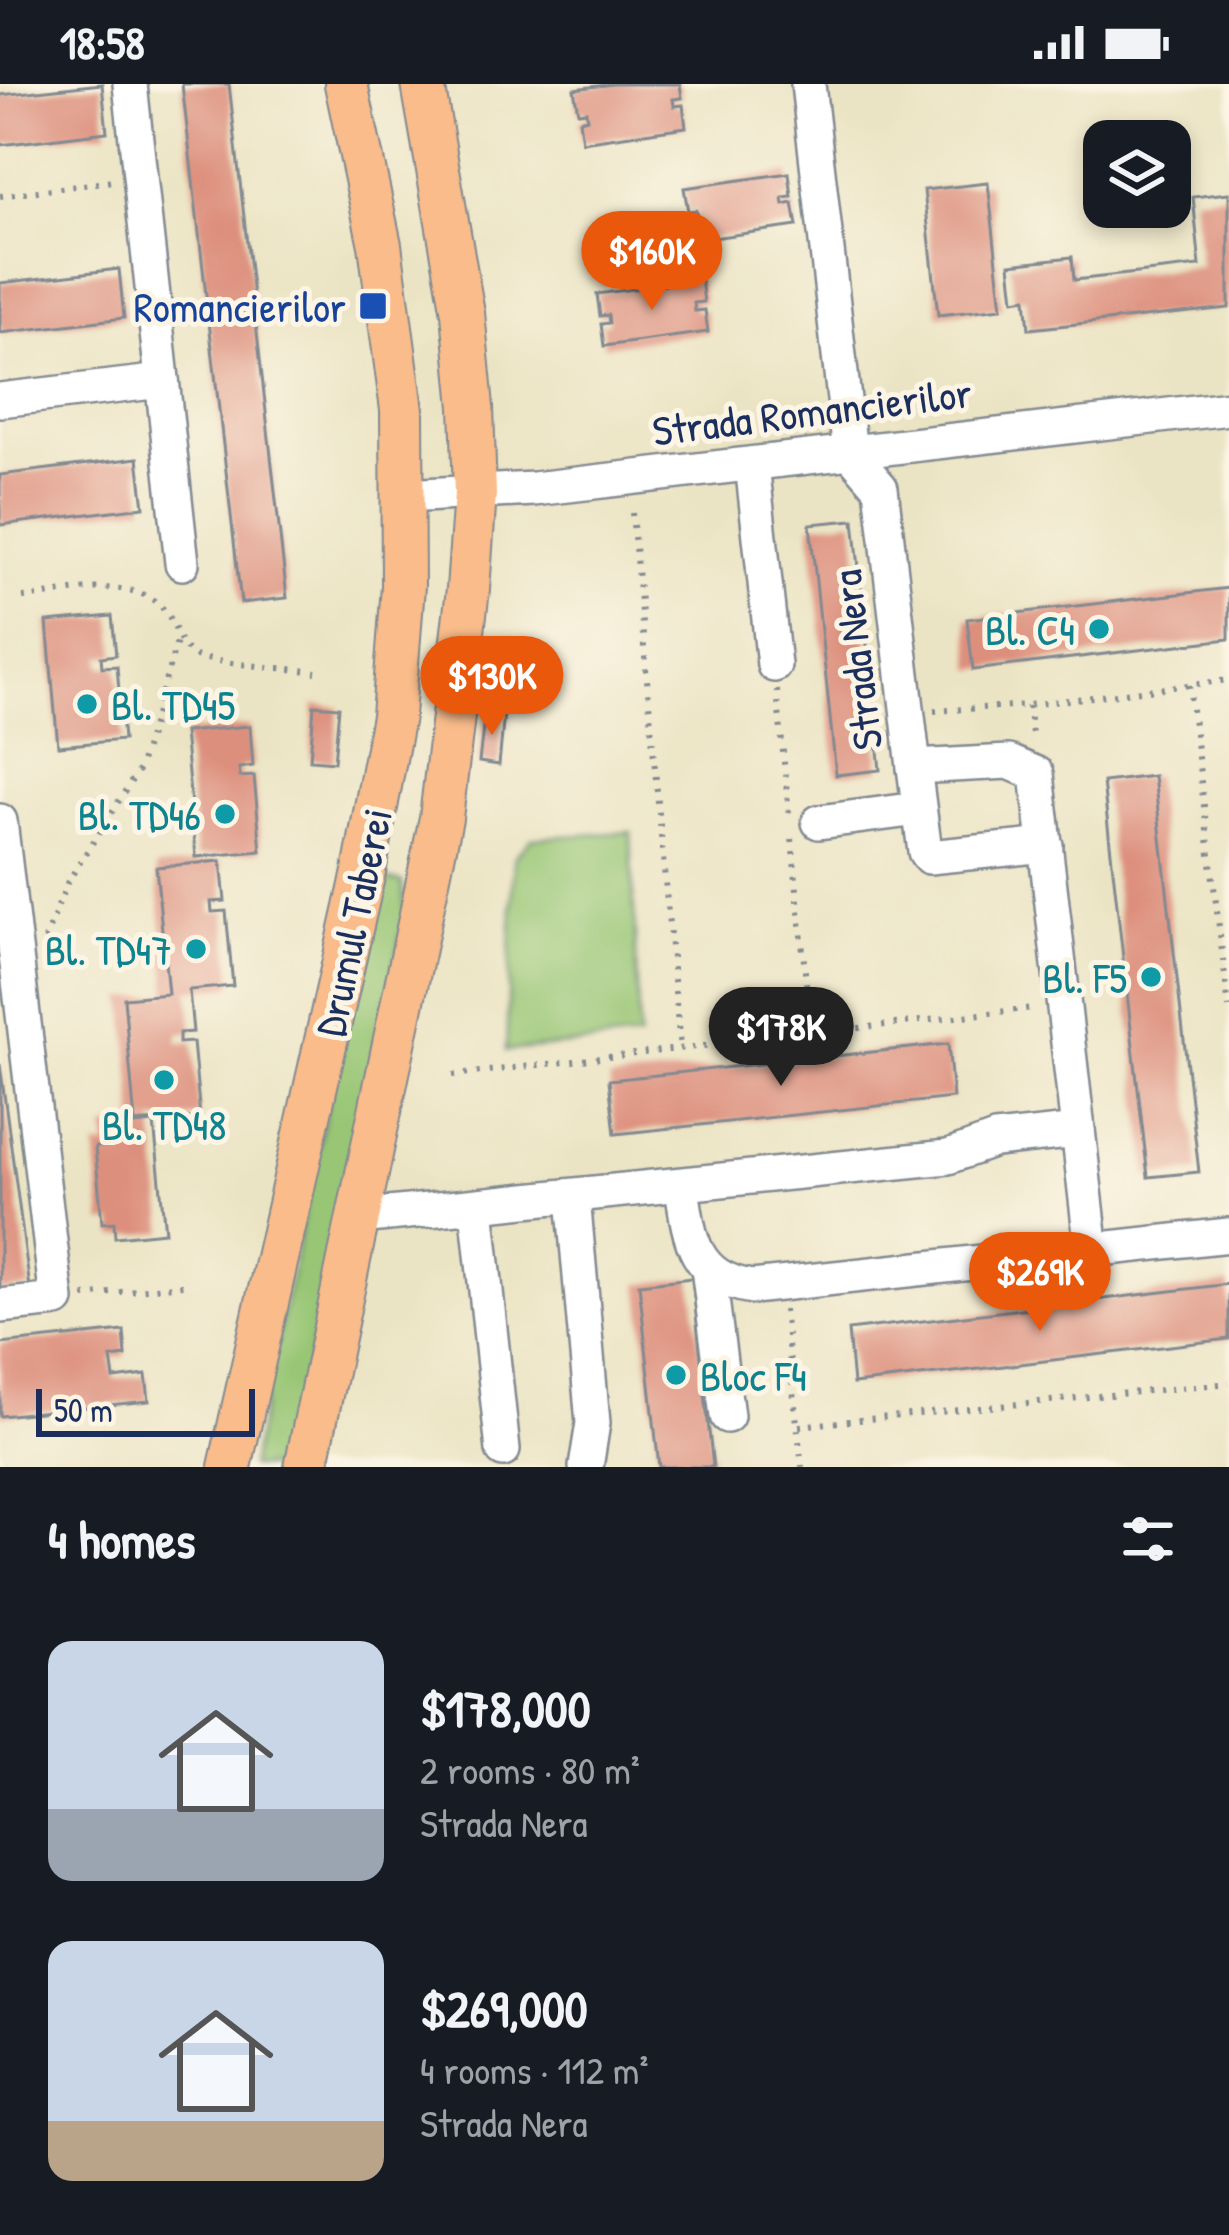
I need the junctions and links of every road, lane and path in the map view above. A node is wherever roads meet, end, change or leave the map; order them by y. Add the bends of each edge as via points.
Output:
1 (130, 84) edge
2 (346, 84) edge
3 (423, 84) edge
4 (808, 84) edge
5 (140, 178) junction
6 (0, 196) edge
7 (162, 381) junction
8 (0, 400) edge
9 (1229, 408) edge
10 (850, 452) junction
11 (752, 464) junction
12 (475, 494) junction
13 (405, 496) junction
14 (632, 513) dead end
15 (182, 562) dead end
16 (23, 598) dead end
17 (178, 638) junction
18 (774, 665) joint
19 (316, 672) dead end
20 (1229, 680) edge
21 (1189, 685) junction
22 (908, 712) junction
23 (914, 767) junction
24 (918, 809) junction
25 (0, 821) edge
26 (800, 824) junction
27 (1046, 844) junction
28 (364, 872) junction
29 (429, 880) junction
30 (44, 941) dead end
31 (1064, 1005) junction
32 (1229, 1008) edge
33 (811, 1033) junction
34 (680, 1048) junction
35 (453, 1075) dead end
36 (1078, 1131) junction
37 (682, 1187) junction
38 (573, 1197) junction
39 (477, 1207) junction
40 (359, 1217) junction
41 (1229, 1235) edge
42 (1092, 1251) junction
43 (708, 1268) junction
44 (190, 1284) dead end
45 (782, 1286) junction
46 (57, 1300) junction
47 (0, 1306) edge
48 (1229, 1383) edge
49 (727, 1416) dead end
50 (799, 1426) junction
51 (502, 1450) dead end
52 (230, 1467) edge
53 (306, 1467) edge
54 (586, 1467) edge
55 (802, 1467) edge

1 - 5 street
2 - 13 main road, Drumul Taberei via 393,330
3 - 12 main road, Drumul Taberei via 463,313
4 - 10 street
5 - 6 path
5 - 7 street
7 - 8 street
7 - 15 street
9 - 10 street, Strada Romancierilor
10 - 11 street, Strada Romancierilor
10 - 22 street, Strada Nera via 881,488
11 - 12 street, Strada Romancierilor
11 - 18 street
12 - 13 street, Strada Romancierilor
12 - 29 main road, Drumul Taberei via 461,673
13 - 28 main road, Drumul Taberei via 393,716
14 - 34 path
16 - 17 path via 124,588 166,612
17 - 19 path via 194,655
17 - 30 path via 139,769 67,883
18 - 26 path
20 - 21 path
21 - 22 path
21 - 32 path
22 - 23 street, Strada Nera
23 - 24 street
23 - 27 street, Strada Nera via 1009,762 1037,774
24 - 26 street
24 - 27 street via 929,857
25 - 46 street
26 - 33 path
27 - 31 street, Strada Nera
28 - 29 main road via 390,858
28 - 52 main road, Drumul Taberei
29 - 40 main road, Drumul Taberei
31 - 33 path
31 - 36 street, Strada Nera
33 - 34 path
34 - 35 path
36 - 37 street via 994,1140 949,1157
36 - 42 street, Strada Nera
37 - 38 street
37 - 43 street via 694,1252
38 - 39 street
38 - 54 street via 593,1423
39 - 40 street
39 - 51 street
40 - 53 main road, Drumul Taberei
41 - 42 street
42 - 45 street
43 - 45 street via 731,1284
43 - 49 street
44 - 46 path
45 - 50 path
46 - 47 street
48 - 50 path
50 - 55 path

